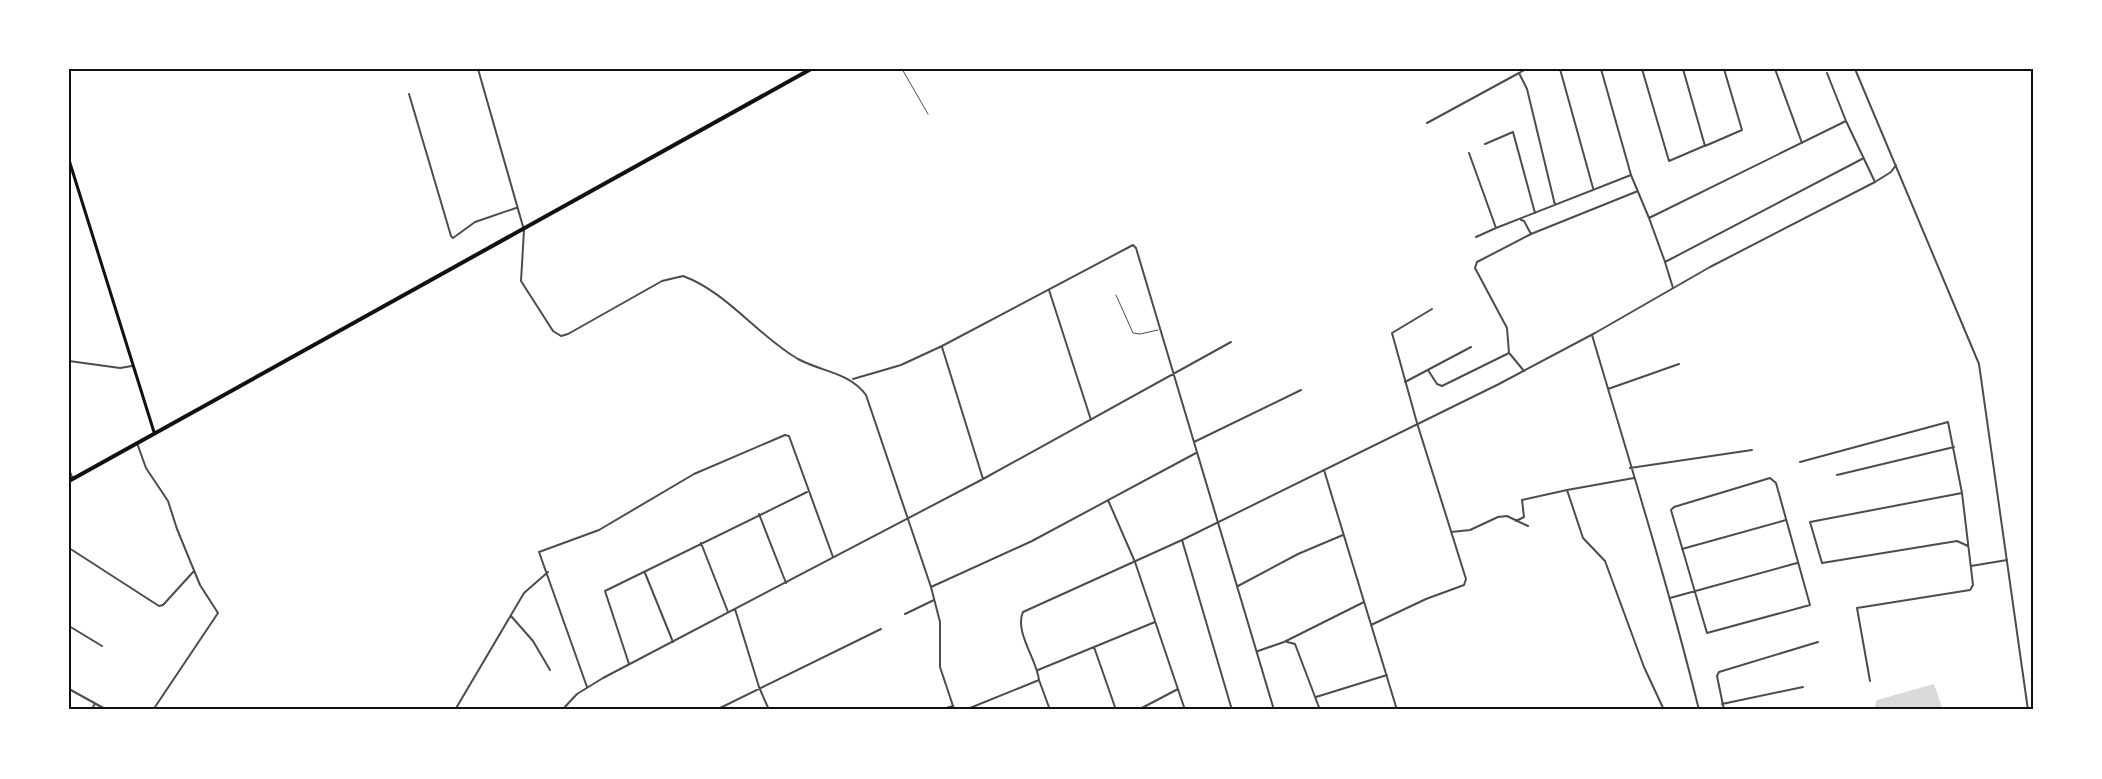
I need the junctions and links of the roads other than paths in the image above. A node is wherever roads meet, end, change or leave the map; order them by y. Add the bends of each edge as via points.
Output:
1 (478, 69) edge
2 (812, 69) edge
3 (902, 69) edge
4 (1526, 69) edge
5 (1560, 69) edge
6 (1601, 69) edge
7 (1642, 69) edge
8 (1683, 69) edge
9 (1724, 69) edge
10 (1775, 69) edge
11 (1855, 69) edge
12 (1519, 73) junction
13 (1827, 74) dead end
14 (409, 94) dead end
15 (928, 114) dead end
16 (1846, 121) junction
17 (1426, 123) dead end
18 (1802, 143) junction
19 (1485, 144) dead end
20 (1705, 146) junction
21 (1469, 153) dead end
22 (1862, 159) junction
23 (69, 160) edge
24 (1896, 165) junction
25 (1631, 175) junction
26 (1875, 182) junction
27 (1594, 189) junction
28 (1638, 191) junction
29 (1555, 205) junction
30 (516, 208) junction
31 (1535, 213) junction
32 (1649, 218) junction
33 (1520, 220) junction
34 (1496, 228) junction
35 (524, 230) junction
36 (1531, 234) junction
37 (1476, 237) dead end
38 (1665, 262) junction
39 (1673, 288) junction
40 (1049, 290) junction
41 (1116, 295) dead end
42 (1432, 309) dead end
43 (1159, 329) junction
44 (1592, 334) junction
45 (1231, 342) dead end
46 (942, 346) junction
47 (1471, 347) dead end
48 (1509, 353) junction
49 (69, 361) edge
50 (1679, 364) dead end
51 (132, 366) junction
52 (1428, 370) junction
53 (1524, 370) junction
54 (1173, 376) junction
55 (851, 380) junction
56 (1406, 382) junction
57 (1608, 389) junction
58 (1301, 390) dead end
59 (1091, 420) junction
60 (1418, 423) junction
61 (154, 432) junction
62 (137, 442) junction
63 (1194, 442) junction
64 (1954, 447) junction
65 (1752, 450) dead end
66 (1196, 453) junction
67 (1800, 462) dead end
68 (1630, 468) junction
69 (69, 470) edge
70 (1324, 470) junction
71 (1837, 475) dead end
72 (1634, 478) junction
73 (983, 479) junction
74 (71, 480) edge
75 (1567, 490) junction
76 (808, 491) junction
77 (1962, 493) junction
78 (1108, 500) junction
79 (759, 514) junction
80 (909, 518) junction
81 (1786, 520) junction
82 (1516, 521) junction
83 (1218, 522) junction
84 (1528, 526) dead end
85 (1451, 532) junction
86 (1343, 535) junction
87 (1182, 540) junction
88 (701, 543) junction
89 (1968, 546) junction
90 (69, 548) edge
91 (1682, 549) junction
92 (833, 557) junction
93 (2007, 560) junction
94 (1135, 562) junction
95 (1798, 562) junction
96 (1971, 566) junction
97 (194, 571) junction
98 (548, 572) junction
99 (645, 573) junction
100 (786, 583) junction
101 (1238, 586) junction
102 (931, 587) junction
103 (1694, 591) junction
104 (1670, 598) junction
105 (934, 600) junction
106 (1364, 602) junction
107 (735, 609) junction
108 (728, 612) junction
109 (905, 614) dead end
110 (511, 616) junction
111 (1155, 622) junction
112 (1371, 625) junction
113 (69, 626) edge
114 (881, 629) dead end
115 (673, 642) junction
116 (1284, 642) junction
117 (1818, 642) dead end
118 (102, 646) dead end
119 (1094, 647) junction
120 (1258, 651) junction
121 (629, 664) junction
122 (550, 670) dead end
123 (1038, 670) junction
124 (1387, 675) junction
125 (1039, 680) junction
126 (1870, 681) dead end
127 (587, 687) junction
128 (759, 687) junction
129 (1803, 687) dead end
130 (69, 689) edge
131 (1178, 689) junction
132 (1316, 697) junction
133 (95, 704) junction
134 (1722, 704) junction
135 (953, 706) junction
136 (91, 710) edge
137 (107, 710) edge
138 (153, 710) edge
139 (455, 710) edge
140 (562, 710) edge
141 (716, 710) edge
142 (769, 710) edge
143 (940, 710) edge
144 (955, 710) edge
145 (965, 710) edge
146 (1050, 710) edge
147 (1116, 710) edge
148 (1138, 710) edge
149 (1185, 710) edge
150 (1232, 710) edge
151 (1274, 710) edge
152 (1320, 710) edge
153 (1397, 710) edge
154 (1664, 710) edge
155 (1699, 710) edge
156 (1724, 710) edge
157 (2028, 710) edge

1 - 30 street
2 - 35 highway
3 - 15 lane
4 - 12 street
5 - 27 street
6 - 25 street
7 - 20 street via 1669,161
8 - 20 street
9 - 20 street via 1742,129
10 - 18 street
11 - 24 street
12 - 17 street
12 - 29 street via 1527,89
13 - 16 street
14 - 30 street via 451,236 464,232 475,222
16 - 18 street
16 - 22 street
18 - 32 street
19 - 31 street via 1513,132
21 - 34 street
22 - 26 street
22 - 38 street
23 - 51 main road
24 - 26 street
24 - 93 street via 1979,364
25 - 27 street
25 - 28 street
26 - 39 street
27 - 29 street
28 - 32 street
28 - 36 street
29 - 31 street
30 - 35 street
31 - 33 street
32 - 38 street
33 - 34 street
33 - 36 street
34 - 37 street
35 - 55 street via 521,281 553,331 561,336 662,281 683,276 708,288 791,355
35 - 61 highway
36 - 48 street via 1475,265 1507,328
38 - 39 street
39 - 44 street
40 - 43 street via 1133,245
40 - 46 street
40 - 59 street
41 - 43 lane via 1133,333
42 - 56 street via 1392,333
43 - 54 street
44 - 53 street
44 - 57 street
45 - 54 street
46 - 55 street via 901,365
46 - 73 street
47 - 52 street
48 - 52 street via 1442,386
48 - 53 street
49 - 51 street
50 - 57 street
51 - 61 main road
52 - 56 street
53 - 60 street
54 - 59 street
54 - 63 street
55 - 80 street via 872,406
56 - 60 street
57 - 68 street
58 - 63 street
59 - 73 street
60 - 70 street
60 - 85 street
61 - 62 highway
62 - 74 highway
62 - 97 street via 146,468 168,501
63 - 66 street
64 - 67 street via 1947,422
64 - 71 street
64 - 77 street
65 - 68 street
66 - 78 street
66 - 83 street
68 - 72 street
69 - 74 street
70 - 83 street
70 - 86 street
72 - 75 street
72 - 104 street
73 - 80 street
75 - 82 street via 1522,500 1524,517
75 - 154 street via 1583,538 1605,561
76 - 79 street
76 - 92 street
76 - 98 street via 789,436 785,435 694,474 599,530 539,552
77 - 89 street
77 - 89 street via 1812,520 1809,524 1822,563 1957,541
78 - 94 street
78 - 102 street via 1032,541
79 - 88 street
79 - 100 street
80 - 92 street
80 - 102 street
81 - 91 street
81 - 91 street via 1776,483 1770,478 1674,507 1671,510
81 - 95 street
82 - 84 street
82 - 85 street via 1498,517 1470,530
83 - 87 street
83 - 101 street
85 - 112 street via 1466,579 1464,585
86 - 101 street
86 - 106 street
87 - 94 street
87 - 150 street
88 - 99 street
88 - 108 street
89 - 96 street
90 - 97 street via 159,606
91 - 103 street
92 - 100 street
93 - 96 street
93 - 157 street
94 - 111 street
94 - 123 street via 1023,612 1020,617 1024,634
95 - 103 street
95 - 103 street via 1808,606 1707,633
96 - 126 street via 1974,583 1970,590 1857,608
97 - 138 street via 218,613
98 - 110 street via 524,593
98 - 127 street
99 - 115 street
99 - 121 street via 604,592
100 - 107 street
101 - 120 street
102 - 105 street
103 - 104 street
104 - 155 street
105 - 109 street
105 - 135 street via 940,622 940,667
106 - 112 street
106 - 116 street
107 - 108 street
107 - 128 street
108 - 115 street
110 - 122 street via 533,641
110 - 139 street
111 - 119 street
111 - 131 street
112 - 124 street
113 - 118 street
114 - 128 street
115 - 121 street
116 - 120 street
116 - 132 street via 1295,644
117 - 134 street via 1719,672
119 - 123 street
119 - 147 street
120 - 151 street
121 - 127 street
123 - 125 street
124 - 132 street
124 - 153 street
125 - 145 street
125 - 146 street
127 - 140 street
128 - 141 street
128 - 142 street
129 - 134 street
130 - 133 street
131 - 148 street
131 - 149 street
132 - 152 street
133 - 136 street
133 - 137 street
134 - 156 street
135 - 143 street
135 - 144 street

